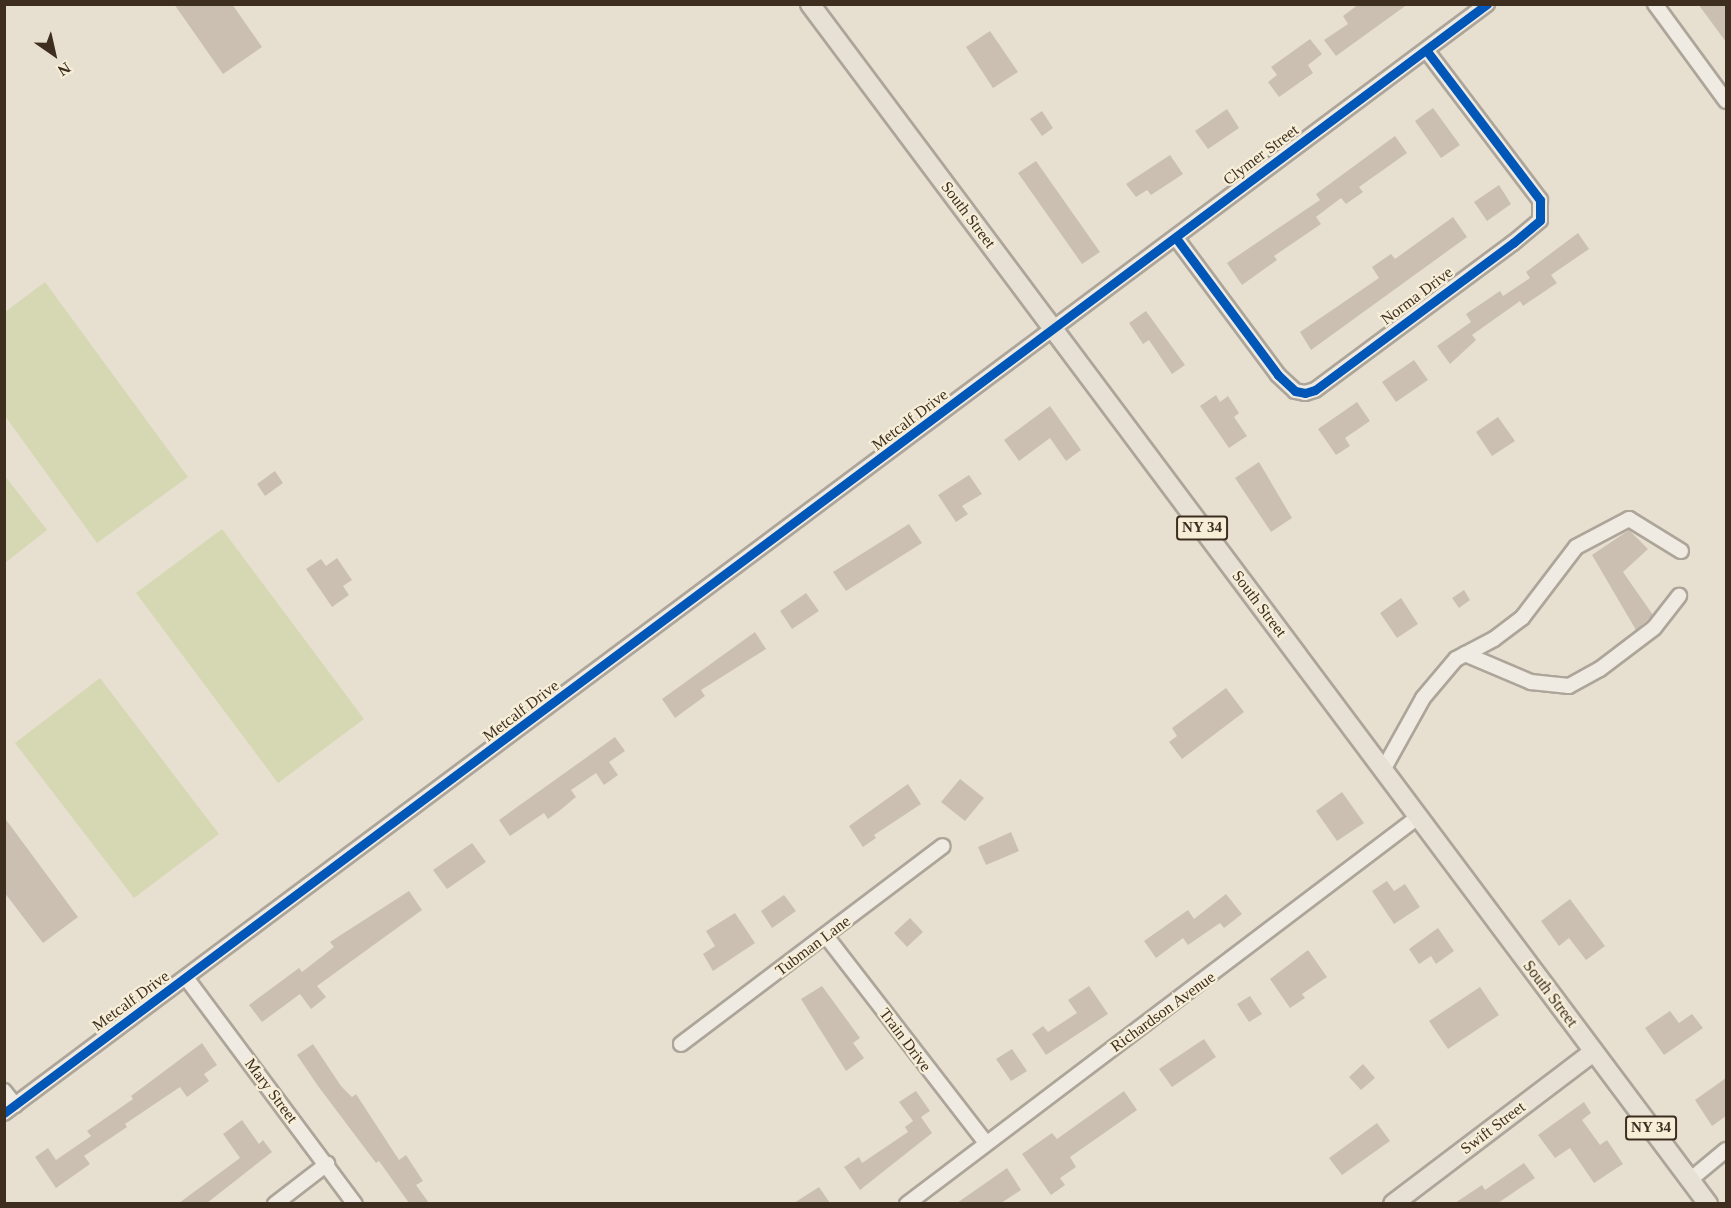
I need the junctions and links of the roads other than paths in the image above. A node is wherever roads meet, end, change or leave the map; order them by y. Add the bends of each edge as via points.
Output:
1 (810, 4) edge
2 (1487, 4) edge
3 (1655, 4) edge
4 (1426, 50) junction
5 (1726, 101) edge
6 (1176, 238) junction
7 (1054, 330) junction
8 (1681, 552) dead end
9 (1678, 596) dead end
10 (1465, 654) junction
11 (1383, 770) junction
12 (1418, 817) junction
13 (943, 846) dead end
14 (826, 936) junction
15 (187, 979) junction
16 (681, 1044) dead end
17 (1593, 1052) junction
18 (4, 1091) edge
19 (10, 1109) edge
20 (986, 1143) junction
21 (1726, 1150) edge
22 (327, 1164) junction
23 (1690, 1180) junction
24 (275, 1203) edge
25 (355, 1203) edge
26 (907, 1203) edge
27 (1393, 1203) edge
28 (1708, 1203) edge

1 - 7 main road, South Street / NY 34
2 - 4 street, Clymer Street
3 - 5 street
4 - 6 street, Clymer Street
4 - 6 street, Norma Drive via 1540,200 1540,220 1513,243 1315,390 1305,393 1295,391 1278,375
6 - 7 street, Clymer Street
7 - 11 main road, South Street / NY 34
7 - 15 street, Metcalf Drive
8 - 10 street via 1629,519 1576,547 1522,618
9 - 10 street via 1654,628 1600,669 1569,686 1531,682
10 - 11 street via 1456,659 1423,698
11 - 12 main road, South Street / NY 34
12 - 17 main road, South Street / NY 34
12 - 20 street, Richardson Avenue via 1316,898
13 - 14 street, Tubman Lane
14 - 16 street, Tubman Lane
14 - 20 street, Train Drive
15 - 19 street, Metcalf Drive
15 - 22 street, Mary Street
17 - 23 main road, South Street / NY 34
17 - 27 main road, Swift Street
18 - 19 street
20 - 26 street, Richardson Avenue
21 - 23 street
22 - 24 street
22 - 25 street, Mary Street
23 - 28 main road, South Street / NY 34

